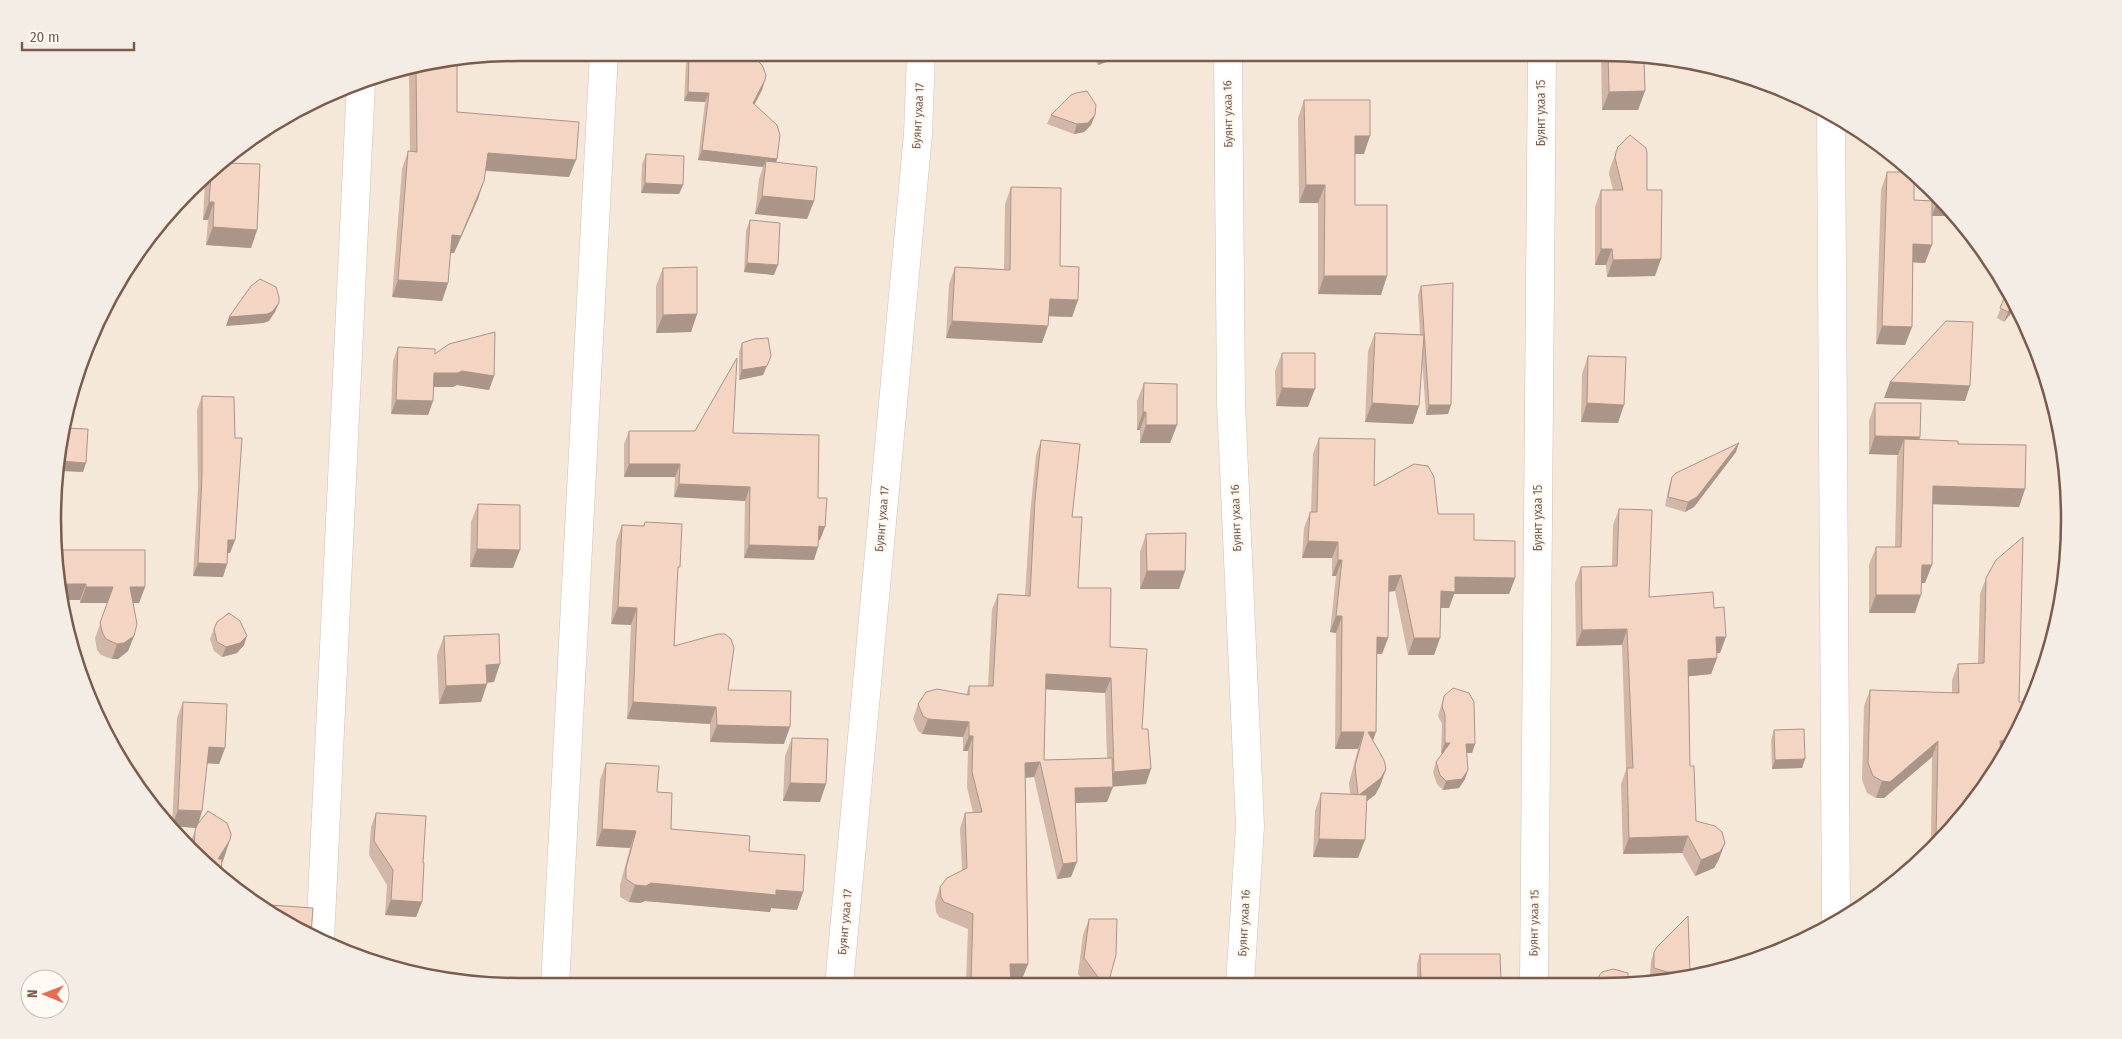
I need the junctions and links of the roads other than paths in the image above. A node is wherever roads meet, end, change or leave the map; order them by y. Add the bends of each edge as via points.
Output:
1 (604, 61) edge
2 (921, 61) edge
3 (1228, 61) edge
4 (1542, 61) edge
5 (361, 90) edge
6 (1831, 123) edge
7 (1836, 914) edge
8 (320, 932) edge
9 (555, 978) edge
10 (840, 978) edge
11 (1240, 978) edge
12 (1534, 978) edge

1 - 9 street
2 - 10 street, Буянт ухаа 17 via 918,134
3 - 11 street, Буянт ухаа 16 via 1232,402 1250,826
4 - 12 street, Буянт ухаа 15
5 - 8 street
6 - 7 street

